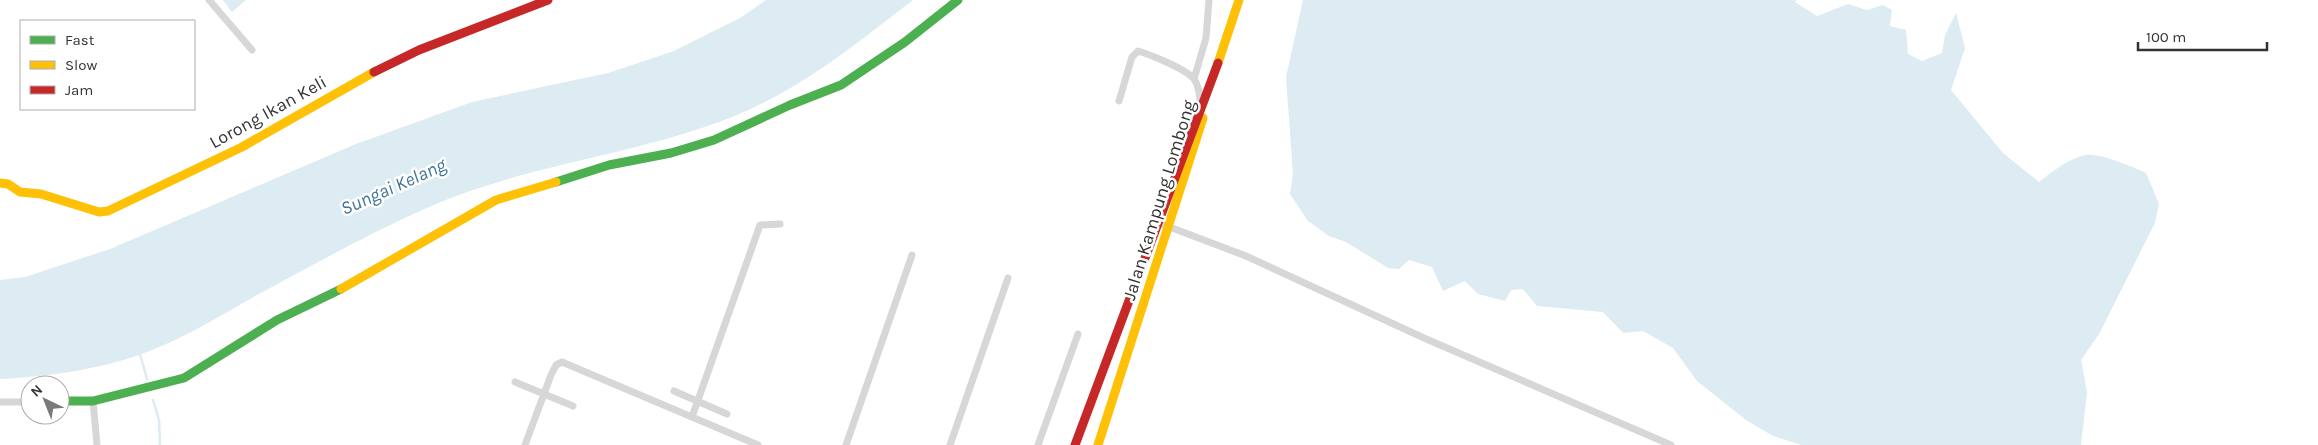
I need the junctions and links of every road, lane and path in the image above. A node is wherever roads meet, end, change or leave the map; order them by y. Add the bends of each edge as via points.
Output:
1 (209, 0) edge
2 (548, 0) edge
3 (958, 0) edge
4 (1209, 0) edge
5 (1239, 0) edge
6 (252, 50) dead end
7 (1194, 79) junction
8 (1208, 93) junction
9 (1119, 101) dead end
10 (1201, 110) junction
11 (0, 183) edge
12 (1159, 223) junction
13 (780, 224) dead end
14 (1169, 227) junction
15 (912, 255) dead end
16 (1008, 278) dead end
17 (1078, 334) dead end
18 (514, 382) dead end
19 (674, 391) dead end
20 (543, 394) junction
21 (93, 401) junction
22 (698, 401) junction
23 (0, 402) edge
24 (20, 402) edge
25 (70, 402) edge
26 (573, 406) dead end
27 (727, 414) dead end
28 (692, 417) junction
29 (97, 445) edge
30 (525, 445) edge
31 (758, 445) edge
32 (846, 445) edge
33 (950, 445) edge
34 (1038, 445) edge
35 (1075, 445) edge
36 (1098, 445) edge
37 (1671, 445) edge

1 - 6 street
2 - 11 street, Lorong Ikan Keli via 419,50 354,82 242,147 108,210 100,212 41,194 20,192
3 - 21 street via 905,42 841,85 714,140 671,153 608,165 496,200 360,279 277,320 184,378
4 - 7 street via 1206,38
5 - 8 street
7 - 9 street via 1157,57 1138,51 1132,57
7 - 10 street
8 - 10 street, Jalan Kampung Lombong
8 - 14 street, Jalan Kampung Lombong via 1202,124
10 - 12 street, Jalan Kampung Lombong
12 - 14 street
12 - 35 street, Jalan Kampung Lombong
13 - 22 street via 760,225
14 - 36 street, Jalan Kampung Lombong
14 - 37 street via 1246,256 1424,338
15 - 32 street
16 - 33 street
17 - 34 street
18 - 20 street
19 - 22 street
20 - 26 street
20 - 28 street via 556,365 562,362
20 - 30 street
21 - 25 street
21 - 29 street
22 - 27 street
22 - 28 street
23 - 24 street
28 - 31 street

